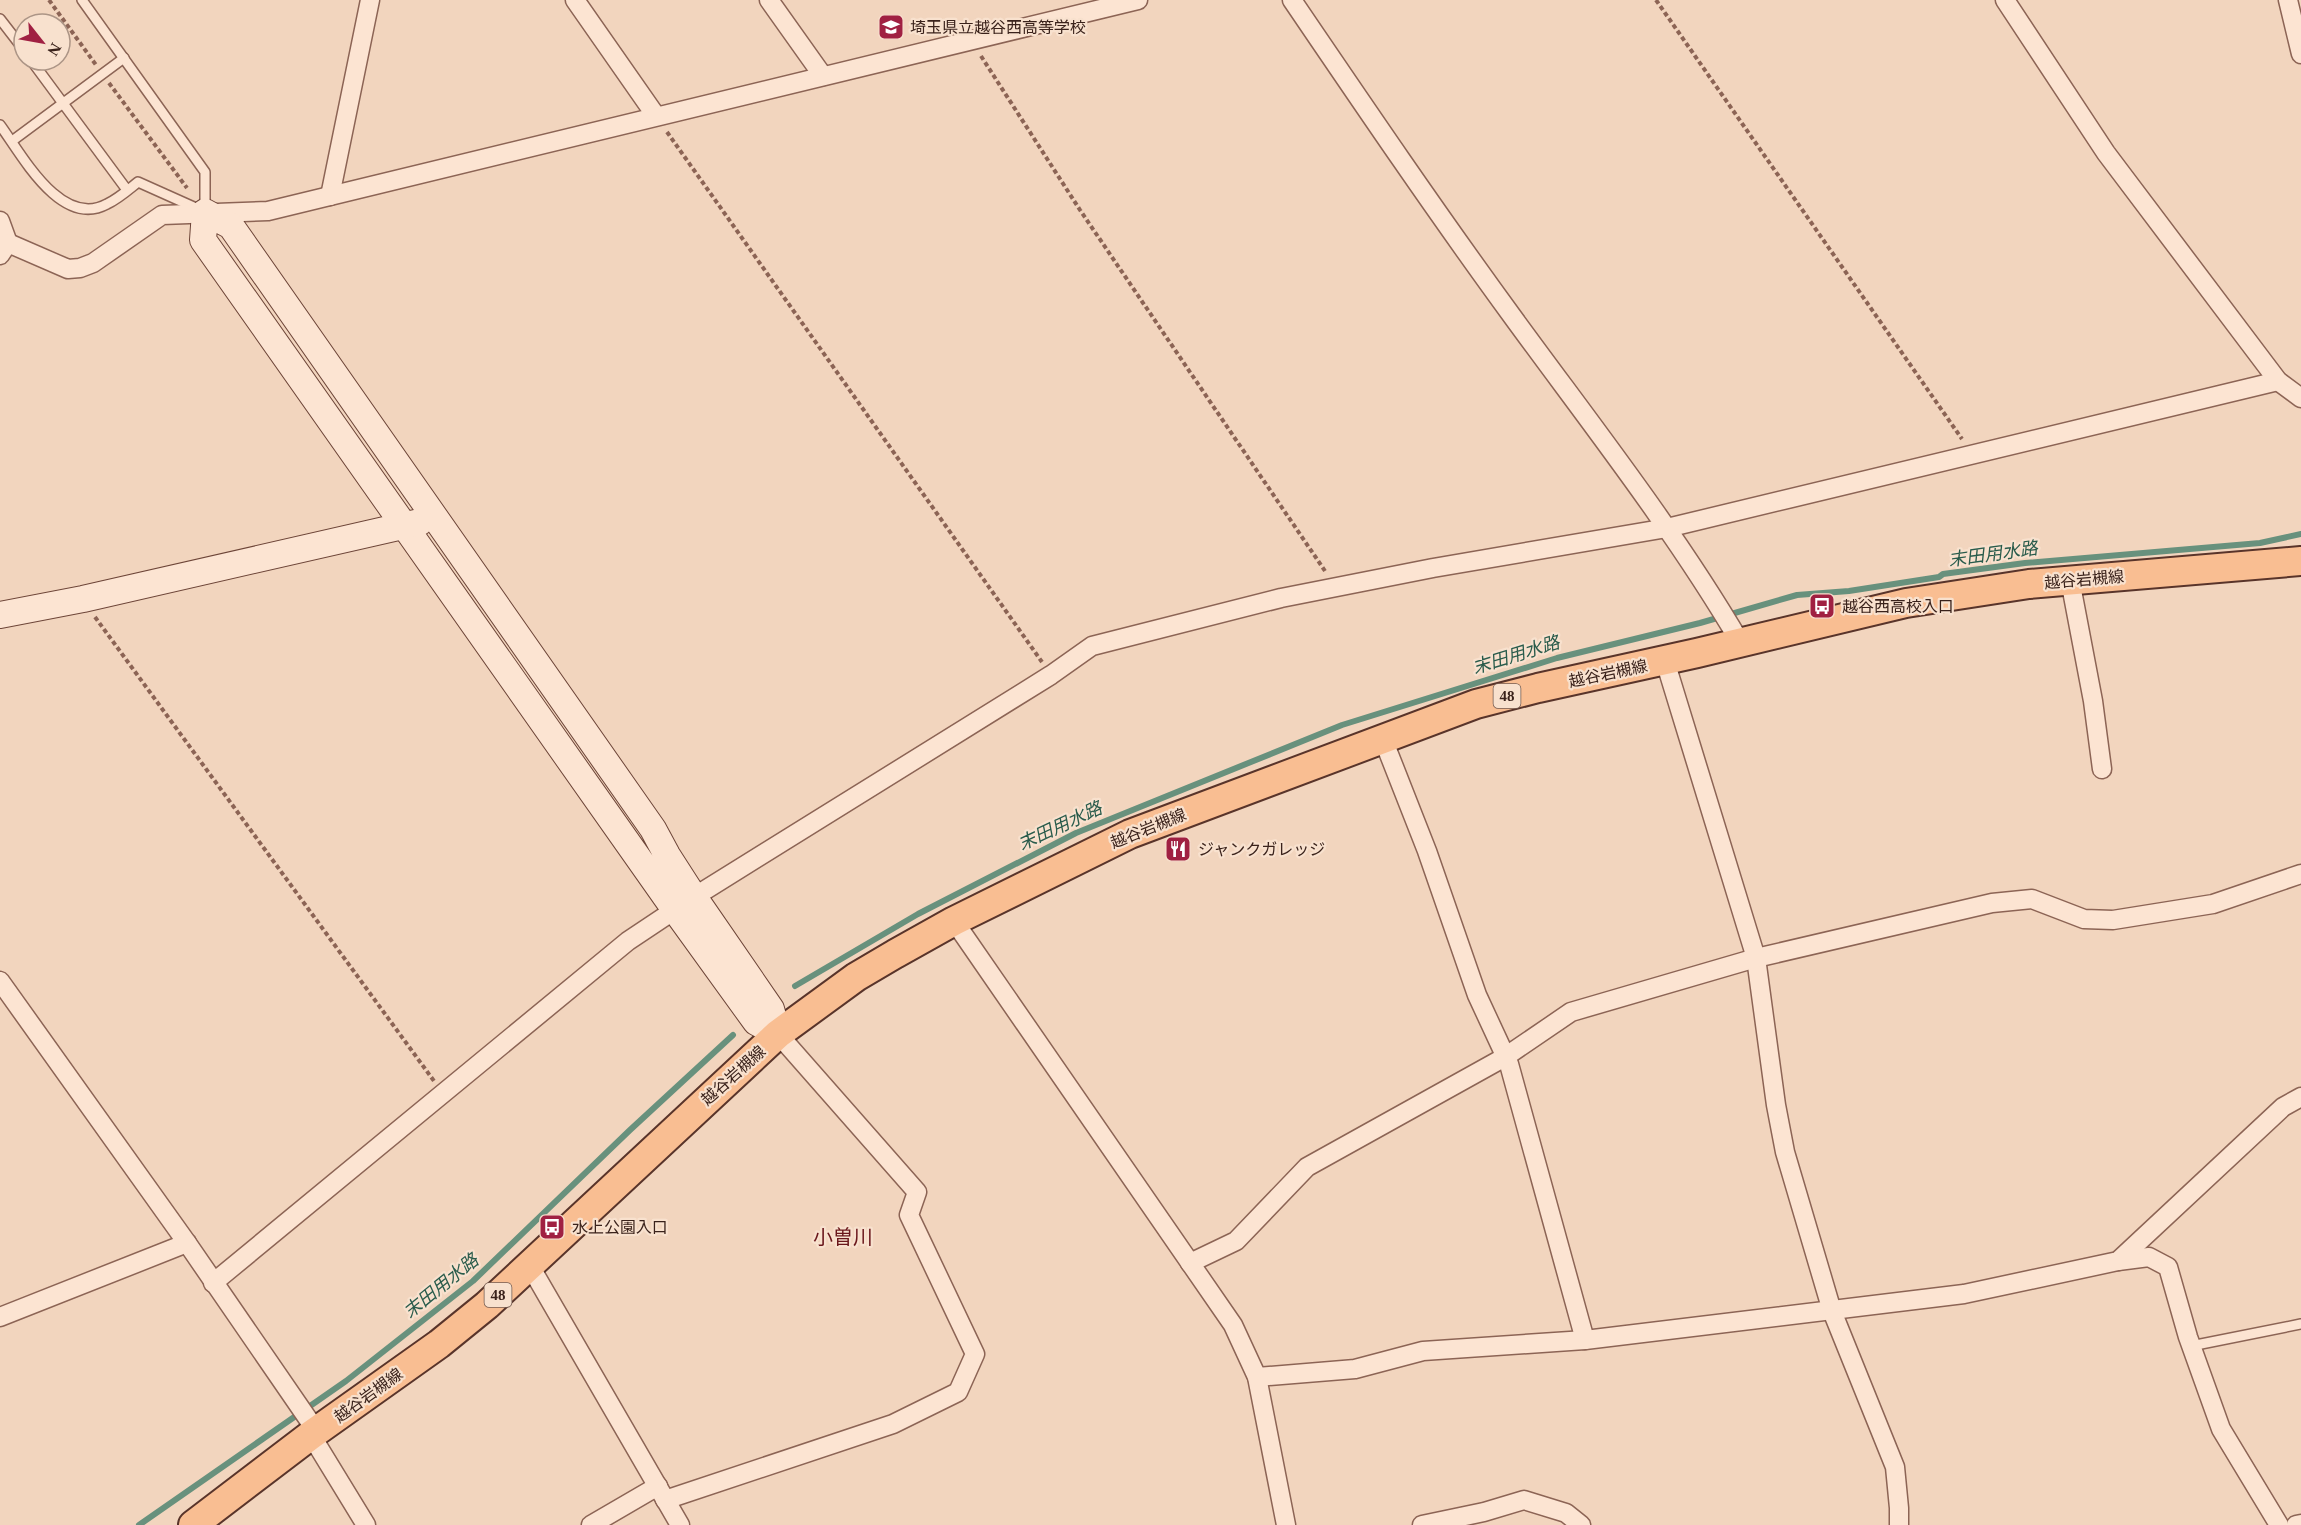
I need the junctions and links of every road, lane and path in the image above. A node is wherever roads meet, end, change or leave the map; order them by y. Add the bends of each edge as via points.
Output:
1 (49, 0) edge
2 (82, 0) edge
3 (370, 0) edge
4 (576, 0) edge
5 (769, 0) edge
6 (1138, 0) edge
7 (1292, 0) edge
8 (1656, 0) edge
9 (2005, 0) edge
10 (2288, 0) edge
11 (0, 19) edge
12 (12, 34) edge
13 (971, 40) junction
14 (2301, 54) edge
15 (124, 58) junction
16 (40, 72) edge
17 (102, 74) junction
18 (823, 76) junction
19 (63, 103) junction
20 (656, 116) junction
21 (0, 125) edge
22 (12, 141) junction
23 (127, 190) junction
24 (330, 196) junction
25 (204, 212) junction
26 (0, 221) edge
27 (4, 249) edge
28 (2278, 381) junction
29 (2301, 398) edge
30 (1973, 455) junction
31 (435, 519) junction
32 (405, 526) junction
33 (1667, 528) junction
34 (2301, 561) edge
35 (2070, 580) junction
36 (1335, 587) junction
37 (83, 599) junction
38 (0, 615) edge
39 (1729, 624) junction
40 (1665, 661) junction
41 (1051, 675) junction
42 (1383, 739) junction
43 (2102, 769) dead end
44 (2301, 874) edge
45 (684, 903) junction
46 (954, 921) junction
47 (1756, 958) junction
48 (0, 981) edge
49 (778, 1034) junction
50 (1505, 1057) junction
51 (444, 1094) junction
52 (2301, 1097) edge
53 (187, 1243) junction
54 (2118, 1261) junction
55 (1190, 1263) junction
56 (530, 1266) junction
57 (213, 1283) junction
58 (1832, 1311) junction
59 (0, 1317) edge
60 (2301, 1324) edge
61 (1585, 1340) junction
62 (2191, 1346) junction
63 (1257, 1377) junction
64 (307, 1421) junction
65 (662, 1493) junction
66 (2301, 1524) edge
67 (193, 1525) edge
68 (366, 1525) edge
69 (591, 1525) edge
70 (680, 1525) edge
71 (1286, 1525) edge
72 (1422, 1525) edge
73 (1581, 1525) edge
74 (1899, 1525) edge
75 (2280, 1525) edge
76 (2296, 1525) edge

1 - 17 path
2 - 15 lane
3 - 24 street
4 - 20 street
5 - 18 street
6 - 13 street
7 - 33 street via 1443,222
8 - 30 path
9 - 28 street via 2106,153
10 - 14 street
11 - 12 lane
13 - 18 street
13 - 36 path via 1080,210
15 - 17 lane
15 - 25 lane via 205,172
16 - 19 lane
17 - 19 lane
17 - 25 path
18 - 20 street
19 - 22 lane
19 - 23 lane
20 - 24 street
20 - 41 path
21 - 22 lane
22 - 23 lane via 48,190 74,208 106,206
23 - 25 lane via 138,182
24 - 25 street via 268,211
25 - 27 street via 162,215 80,268 68,269
25 - 31 street via 231,226
25 - 32 street via 203,240
26 - 27 street
28 - 29 street
28 - 30 street
30 - 33 street
31 - 32 street
31 - 45 street via 653,829
32 - 37 street
32 - 45 street
33 - 36 street
33 - 39 street
34 - 35 main road, 越谷岩槻線 / 48
35 - 39 main road, 越谷岩槻線 / 48
35 - 43 street
36 - 41 street via 1092,646
37 - 38 street
37 - 51 path
39 - 40 main road, 越谷岩槻線 / 48
40 - 42 main road, 越谷岩槻線 / 48 via 1476,704
40 - 47 street
41 - 45 street
42 - 46 main road, 越谷岩槻線 / 48 via 1130,834
42 - 50 street via 1477,995
44 - 47 street via 2213,904 2113,920 2084,919 2032,899 1992,903
45 - 49 street via 771,1009
45 - 51 street via 628,941
46 - 49 main road, 越谷岩槻線 / 48 via 856,977
46 - 55 street
47 - 50 street via 1571,1012
47 - 58 street via 1785,1152
48 - 53 street
49 - 56 main road, 越谷岩槻線 / 48
49 - 65 street via 917,1192 909,1215 975,1354 958,1392 892,1424
50 - 55 street via 1307,1167 1236,1241
50 - 61 street
51 - 57 street
52 - 54 street via 2283,1107
53 - 57 street
53 - 59 street
54 - 58 street via 1964,1294
54 - 62 street via 2149,1257 2168,1267
55 - 63 street via 1233,1324
56 - 64 main road, 越谷岩槻線 / 48 via 439,1344
56 - 65 street
57 - 64 street
58 - 61 street
58 - 74 street via 1895,1467
60 - 62 lane
61 - 63 street via 1424,1351 1355,1369
62 - 75 street via 2221,1429
63 - 71 street
64 - 67 main road, 越谷岩槻線 / 48
64 - 68 street
65 - 69 street
65 - 70 street
66 - 76 street
72 - 73 street via 1524,1500 1566,1513

